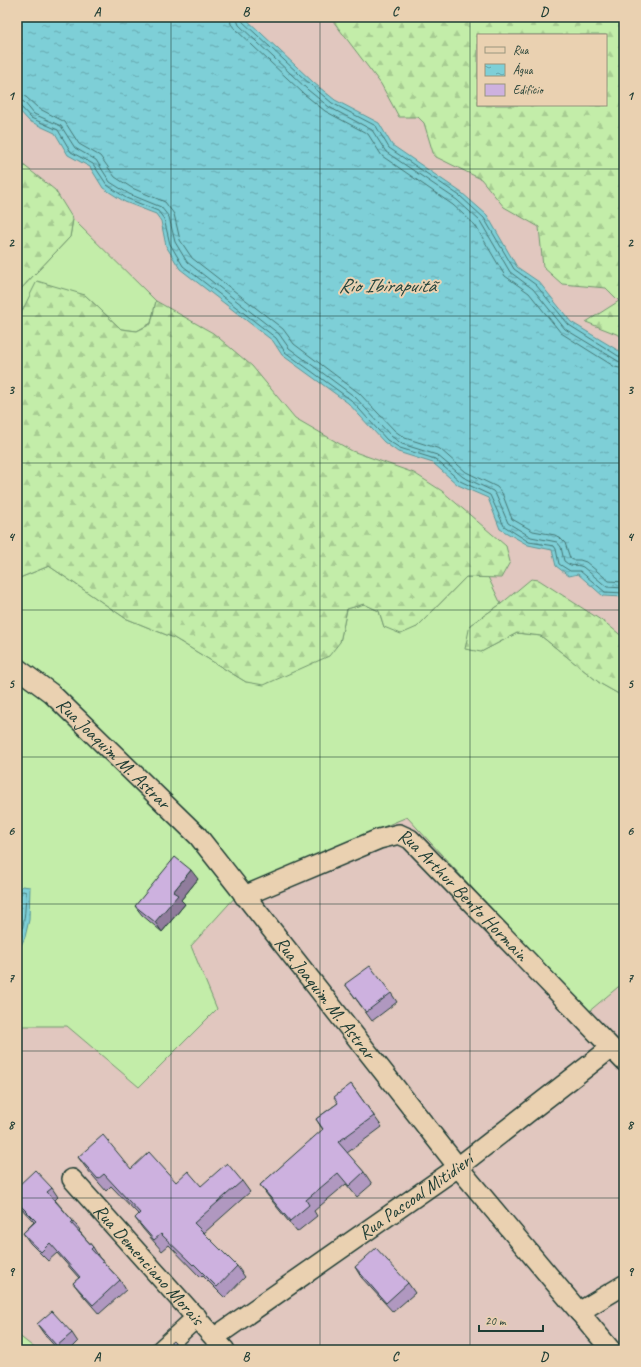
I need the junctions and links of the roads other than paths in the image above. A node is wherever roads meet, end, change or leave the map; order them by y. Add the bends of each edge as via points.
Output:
1 (17, 668) edge
2 (244, 896) junction
3 (618, 1054) edge
4 (458, 1167) junction
5 (72, 1179) dead end
6 (624, 1285) edge
7 (579, 1312) junction
8 (197, 1317) junction
9 (220, 1344) edge
10 (162, 1350) edge
11 (611, 1350) edge

1 - 2 street, Rua Joaquim M. Astrar via 51,692 198,836
2 - 3 street, Rua Arthur Bento Hormain via 379,839 398,834 410,839
2 - 4 street, Rua Joaquim M. Astrar
3 - 4 street, Rua Pascoal Mitidieri
4 - 7 street, Rua Joaquim M. Astrar
4 - 9 street, Rua Pascoal Mitidieri
5 - 8 street, Rua Demenciano Morais
6 - 7 street
7 - 11 street, Rua Joaquim M. Astrar
8 - 9 street, Rua Demenciano Morais
8 - 10 street

